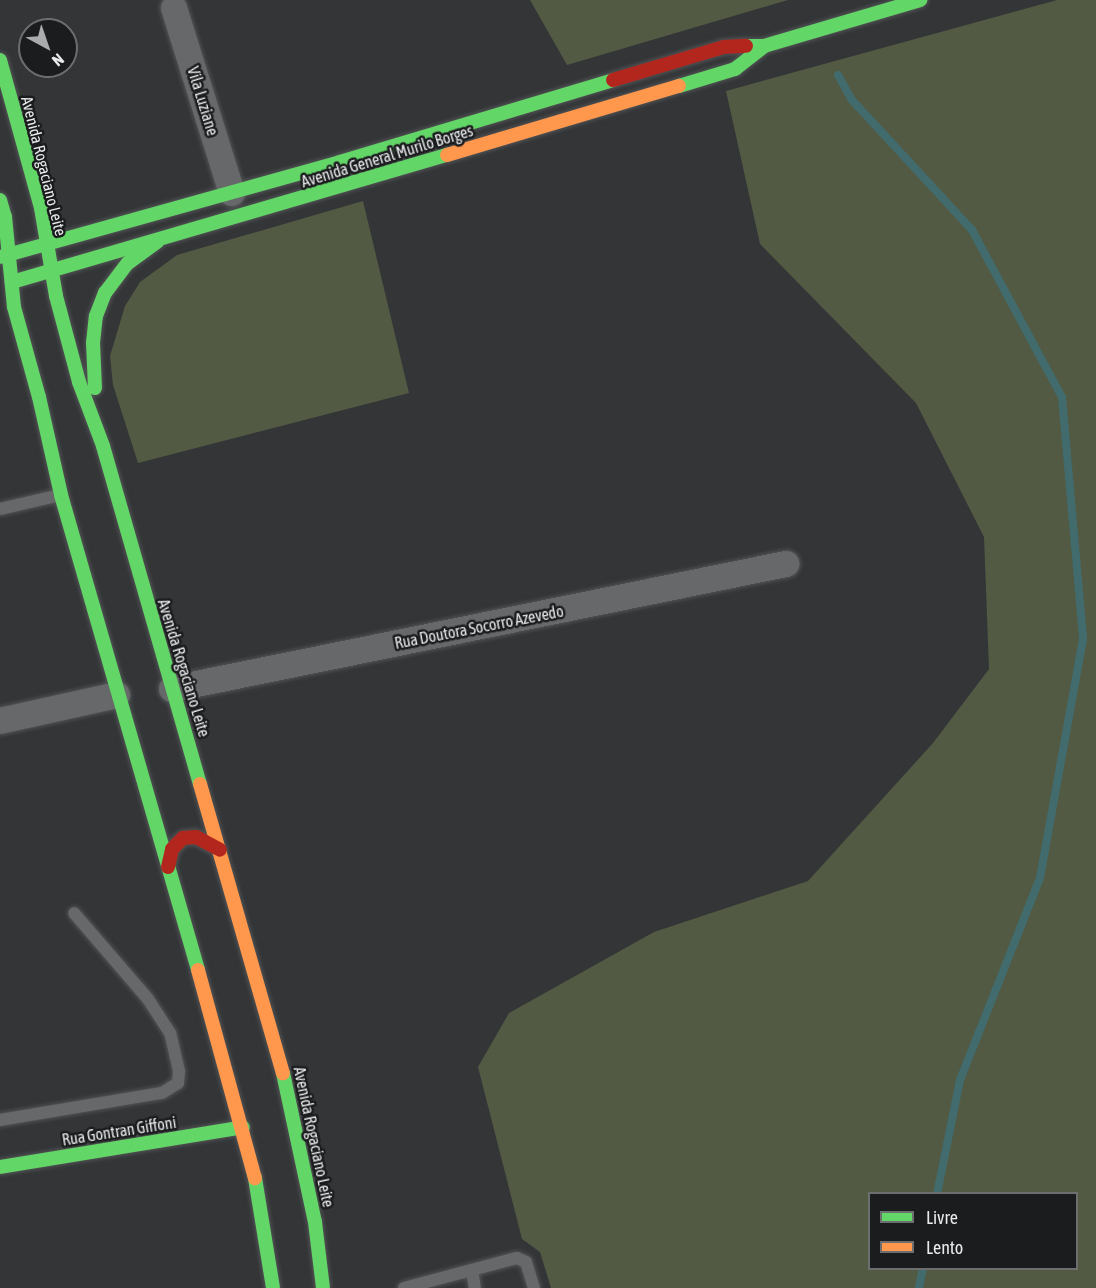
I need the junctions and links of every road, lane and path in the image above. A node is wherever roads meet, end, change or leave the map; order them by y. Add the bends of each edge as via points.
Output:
1 (920, 0) edge
2 (174, 9) dead end
3 (764, 46) junction
4 (0, 60) edge
5 (232, 194) junction
6 (0, 200) edge
7 (157, 242) junction
8 (47, 244) junction
9 (4, 256) edge
10 (52, 272) junction
11 (12, 282) junction
12 (103, 446) junction
13 (61, 495) junction
14 (0, 509) edge
15 (786, 564) dead end
16 (172, 689) junction
17 (117, 695) junction
18 (0, 721) edge
19 (220, 850) junction
20 (168, 867) junction
21 (74, 913) dead end
22 (0, 1120) edge
23 (243, 1127) junction
24 (0, 1167) edge
25 (472, 1270) junction
26 (273, 1288) edge
27 (323, 1288) edge
28 (404, 1288) edge
29 (475, 1288) edge
30 (534, 1288) edge

1 - 3 main road, Avenida General Murilo Borges
2 - 5 street, Vila Luziane
3 - 5 main road, Avenida General Murilo Borges via 724,47
3 - 7 main road, Avenida General Murilo Borges via 735,69
4 - 8 main road, Avenida Rogaciano Leite via 41,208
5 - 8 main road, Avenida General Murilo Borges
6 - 9 main road
7 - 10 main road, Avenida General Murilo Borges
7 - 12 main road via 114,278 96,315 93,378
8 - 9 main road, Avenida General Murilo Borges
8 - 10 main road, Avenida Rogaciano Leite
9 - 11 main road
10 - 11 main road, Avenida General Murilo Borges
10 - 12 main road, Avenida Rogaciano Leite via 80,382
11 - 13 main road via 14,307
12 - 16 main road, Avenida Rogaciano Leite
13 - 14 lane
13 - 17 main road
15 - 16 street, Rua Doutora Socorro Azevedo
16 - 19 main road, Avenida Rogaciano Leite
17 - 18 street
17 - 20 main road
19 - 20 main road via 196,837 183,838 169,854
19 - 27 main road, Avenida Rogaciano Leite via 286,1084 315,1222
20 - 23 main road
21 - 22 lane via 148,999 170,1033 178,1083 162,1093
23 - 24 main road, Rua Gontran Giffoni
23 - 26 main road via 258,1190
25 - 28 lane
25 - 29 lane
25 - 30 lane via 517,1258 526,1262

